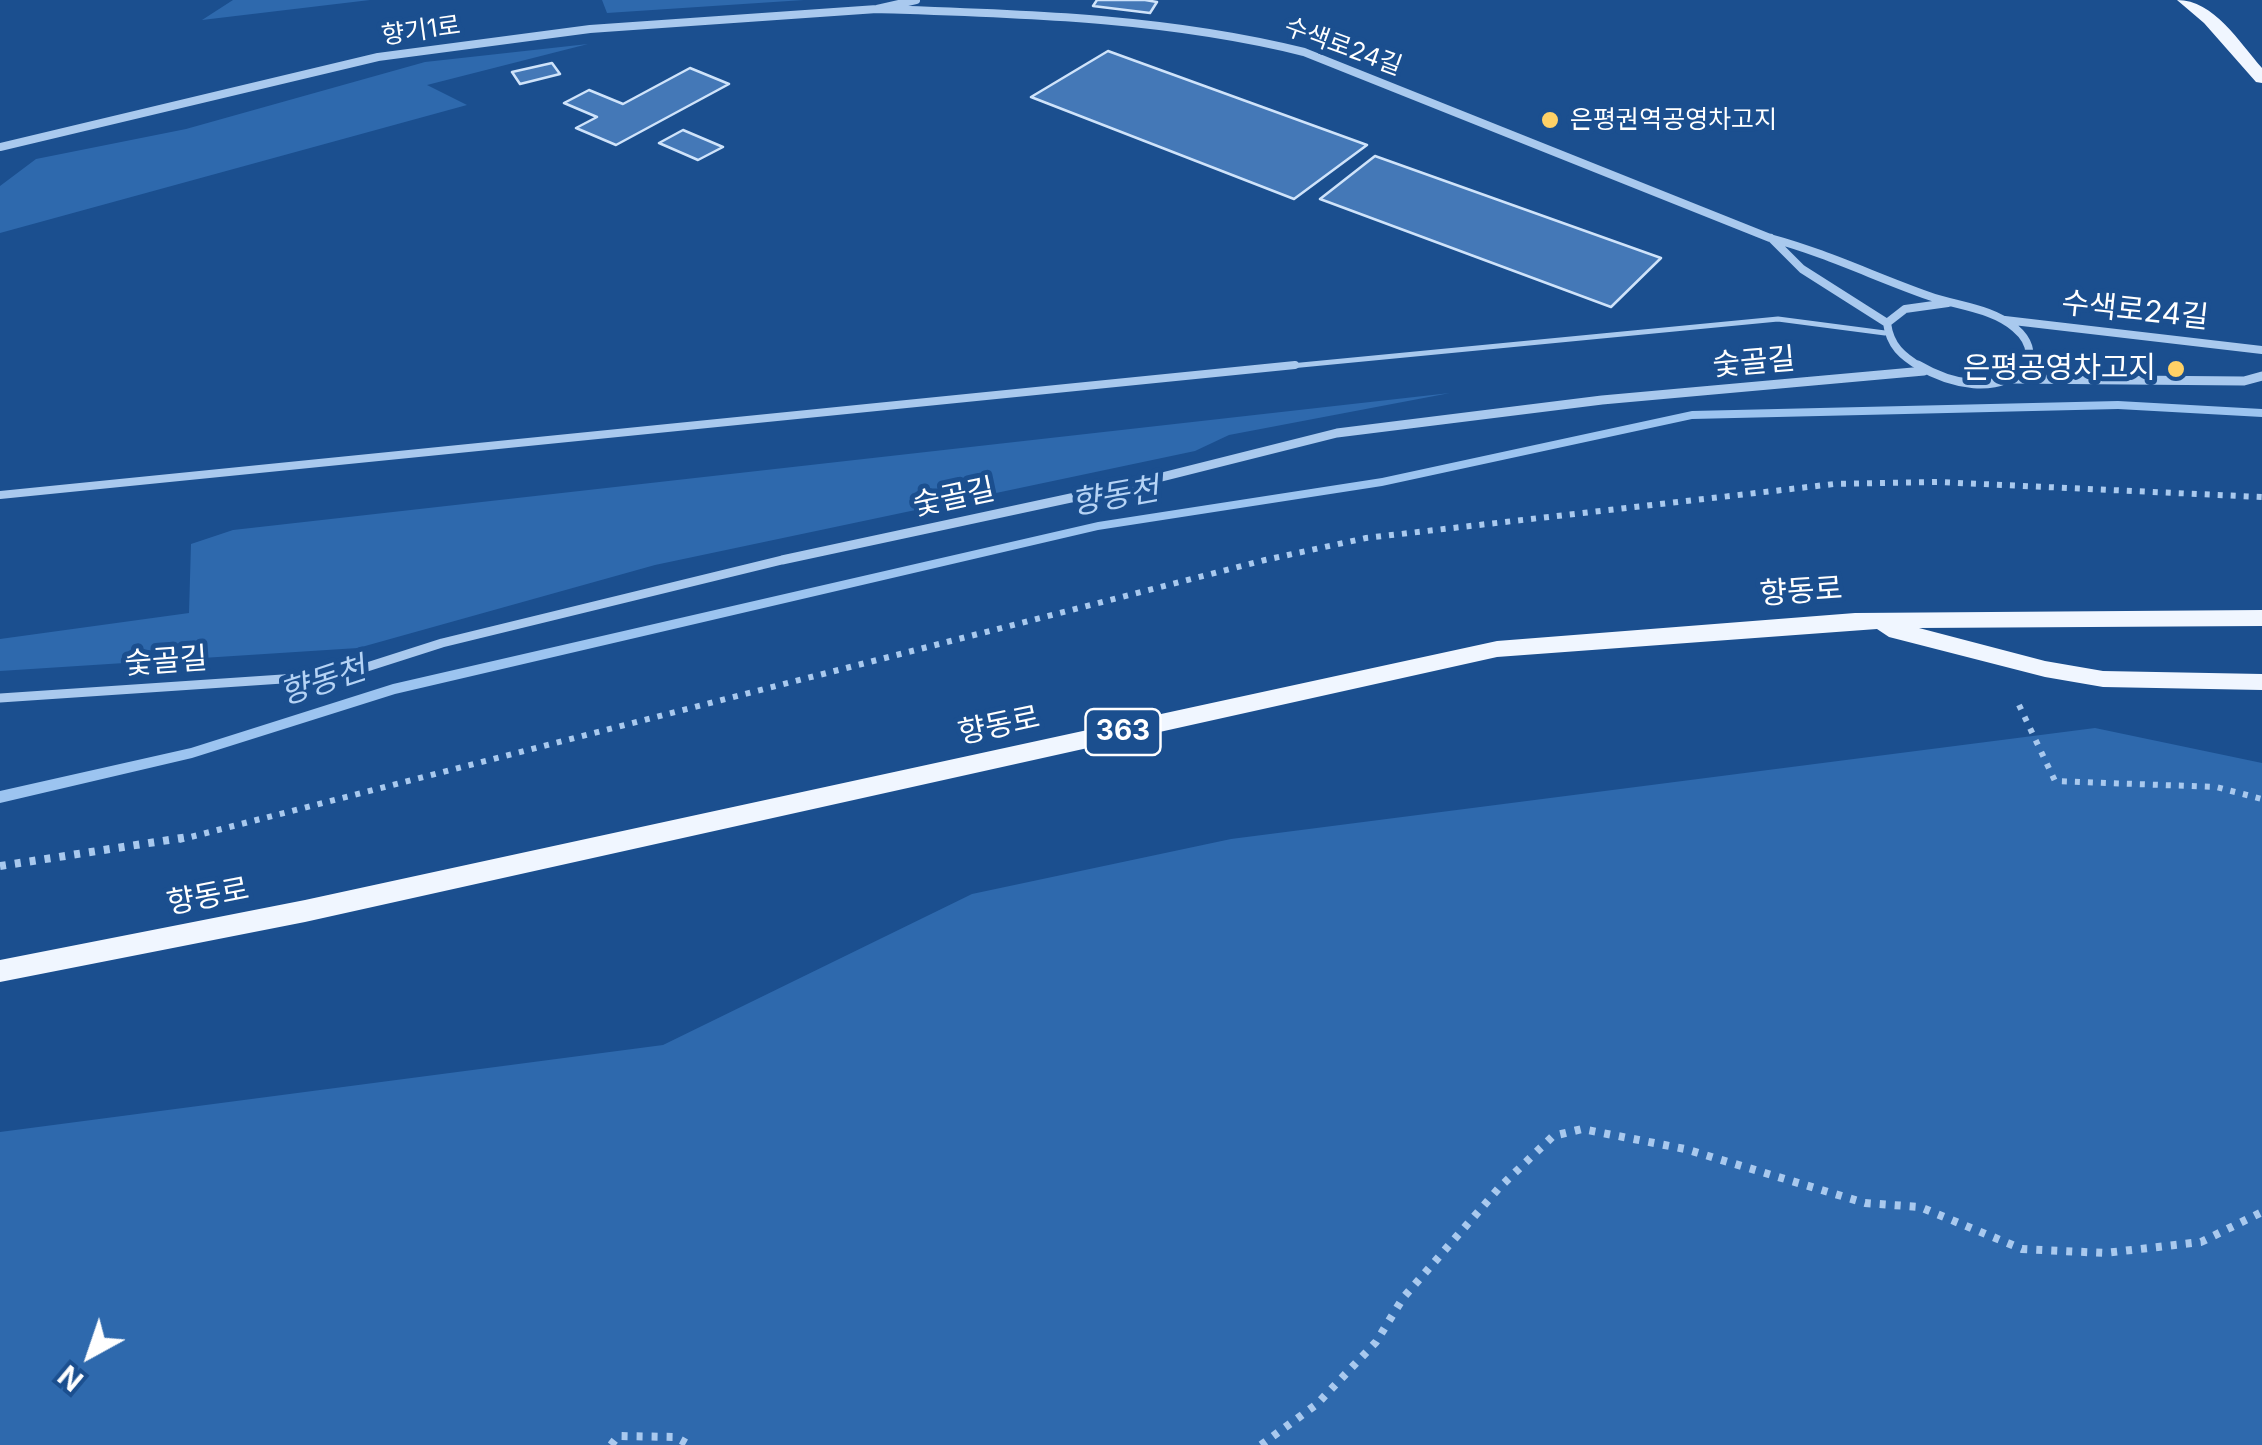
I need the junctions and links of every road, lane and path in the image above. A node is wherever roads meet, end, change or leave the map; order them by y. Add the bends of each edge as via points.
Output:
1 (916, 0) edge
2 (2185, 0) edge
3 (877, 9) junction
4 (2262, 78) edge
5 (0, 148) edge
6 (1770, 238) junction
7 (1948, 303) junction
8 (2004, 320) junction
9 (1886, 328) junction
10 (2262, 350) edge
11 (1924, 371) junction
12 (2262, 376) edge
13 (2005, 380) junction
14 (0, 495) edge
15 (2262, 497) edge
16 (2262, 618) edge
17 (1855, 620) junction
18 (2262, 682) edge
19 (0, 698) edge
20 (2019, 705) dead end
21 (2262, 800) edge
22 (0, 866) edge
23 (0, 971) edge
24 (2262, 1212) edge
25 (612, 1445) edge
26 (690, 1445) edge
27 (1261, 1445) edge

1 - 3 street, 향기1로
2 - 4 main road
3 - 5 street, 향기1로 via 590,29 378,56
3 - 6 street, 수색로24길 via 1140,20 1236,32 1372,77
6 - 7 street, 수색로24길 via 1830,254
6 - 9 street, 수색로24길 via 1802,270
7 - 8 street, 수색로24길
7 - 9 street, 수색로24길 via 1899,311
8 - 10 street, 수색로24길
8 - 13 street, 수색로24길 via 2030,346 2022,372
9 - 11 street, 수색로24길 via 1890,346
9 - 14 lane via 1729,322
11 - 13 street, 수색로24길 via 1966,382
11 - 19 street, 숯골길 via 1602,400 1338,433 1122,488 782,560 442,643 342,675
12 - 13 street, 수색로24길
15 - 22 path via 1938,482 1834,484 1366,538 169,842
16 - 17 main road, 향동로 / 363
17 - 18 main road via 2103,679
17 - 23 main road, 향동로 / 363 via 1497,650 305,911
20 - 21 path via 2055,780 2216,787
24 - 27 path via 2201,1242 2105,1254 2022,1249 1920,1207 1865,1203 1685,1149 1582,1130 1553,1136 1403,1298 1376,1342 1317,1404
25 - 26 path via 618,1436 675,1436

